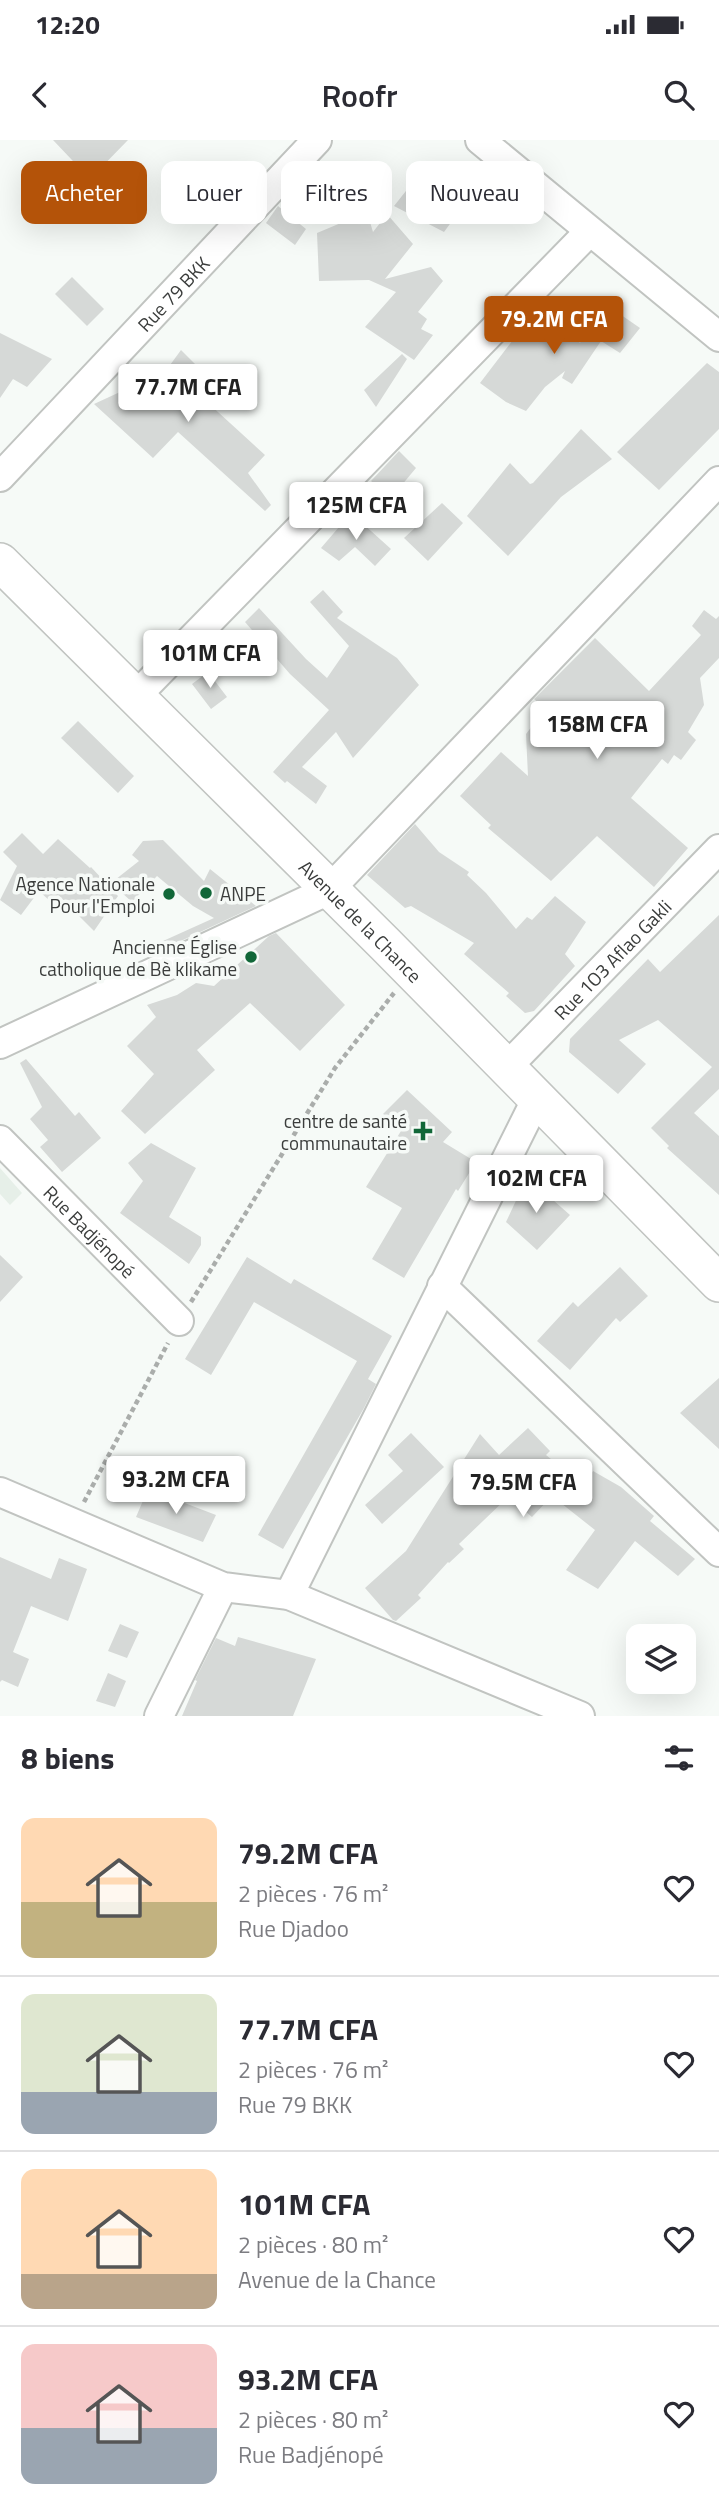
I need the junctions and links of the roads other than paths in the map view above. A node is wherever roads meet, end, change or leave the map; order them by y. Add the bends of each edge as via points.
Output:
1 (317, 140) edge
2 (480, 140) edge
3 (589, 232) junction
4 (719, 337) edge
5 (0, 477) edge
6 (719, 481) edge
7 (0, 562) edge
8 (136, 696) junction
9 (719, 849) edge
10 (329, 890) junction
11 (0, 1044) edge
12 (506, 1068) junction
13 (537, 1098) junction
14 (0, 1140) edge
15 (714, 1268) edge
16 (442, 1286) junction
17 (179, 1321) road end
18 (0, 1492) edge
19 (719, 1552) edge
20 (223, 1587) junction
21 (289, 1595) junction
22 (159, 1716) edge
23 (580, 1716) edge

1 - 5 street, Rue 79 BKK
2 - 3 street
3 - 4 street
3 - 8 street
6 - 10 street
7 - 8 main road, Avenue de la Chance
8 - 10 main road, Avenue de la Chance
9 - 12 street, Rue 1O3 Aflao Gakli
10 - 11 street
10 - 12 main road, Avenue de la Chance
12 - 13 main road, Avenue de la Chance
13 - 15 main road, Avenue de la Chance
13 - 16 street
14 - 17 street, Rue Badjénopé
16 - 19 street
16 - 21 street
18 - 20 street
20 - 21 street
20 - 22 street
21 - 23 street

